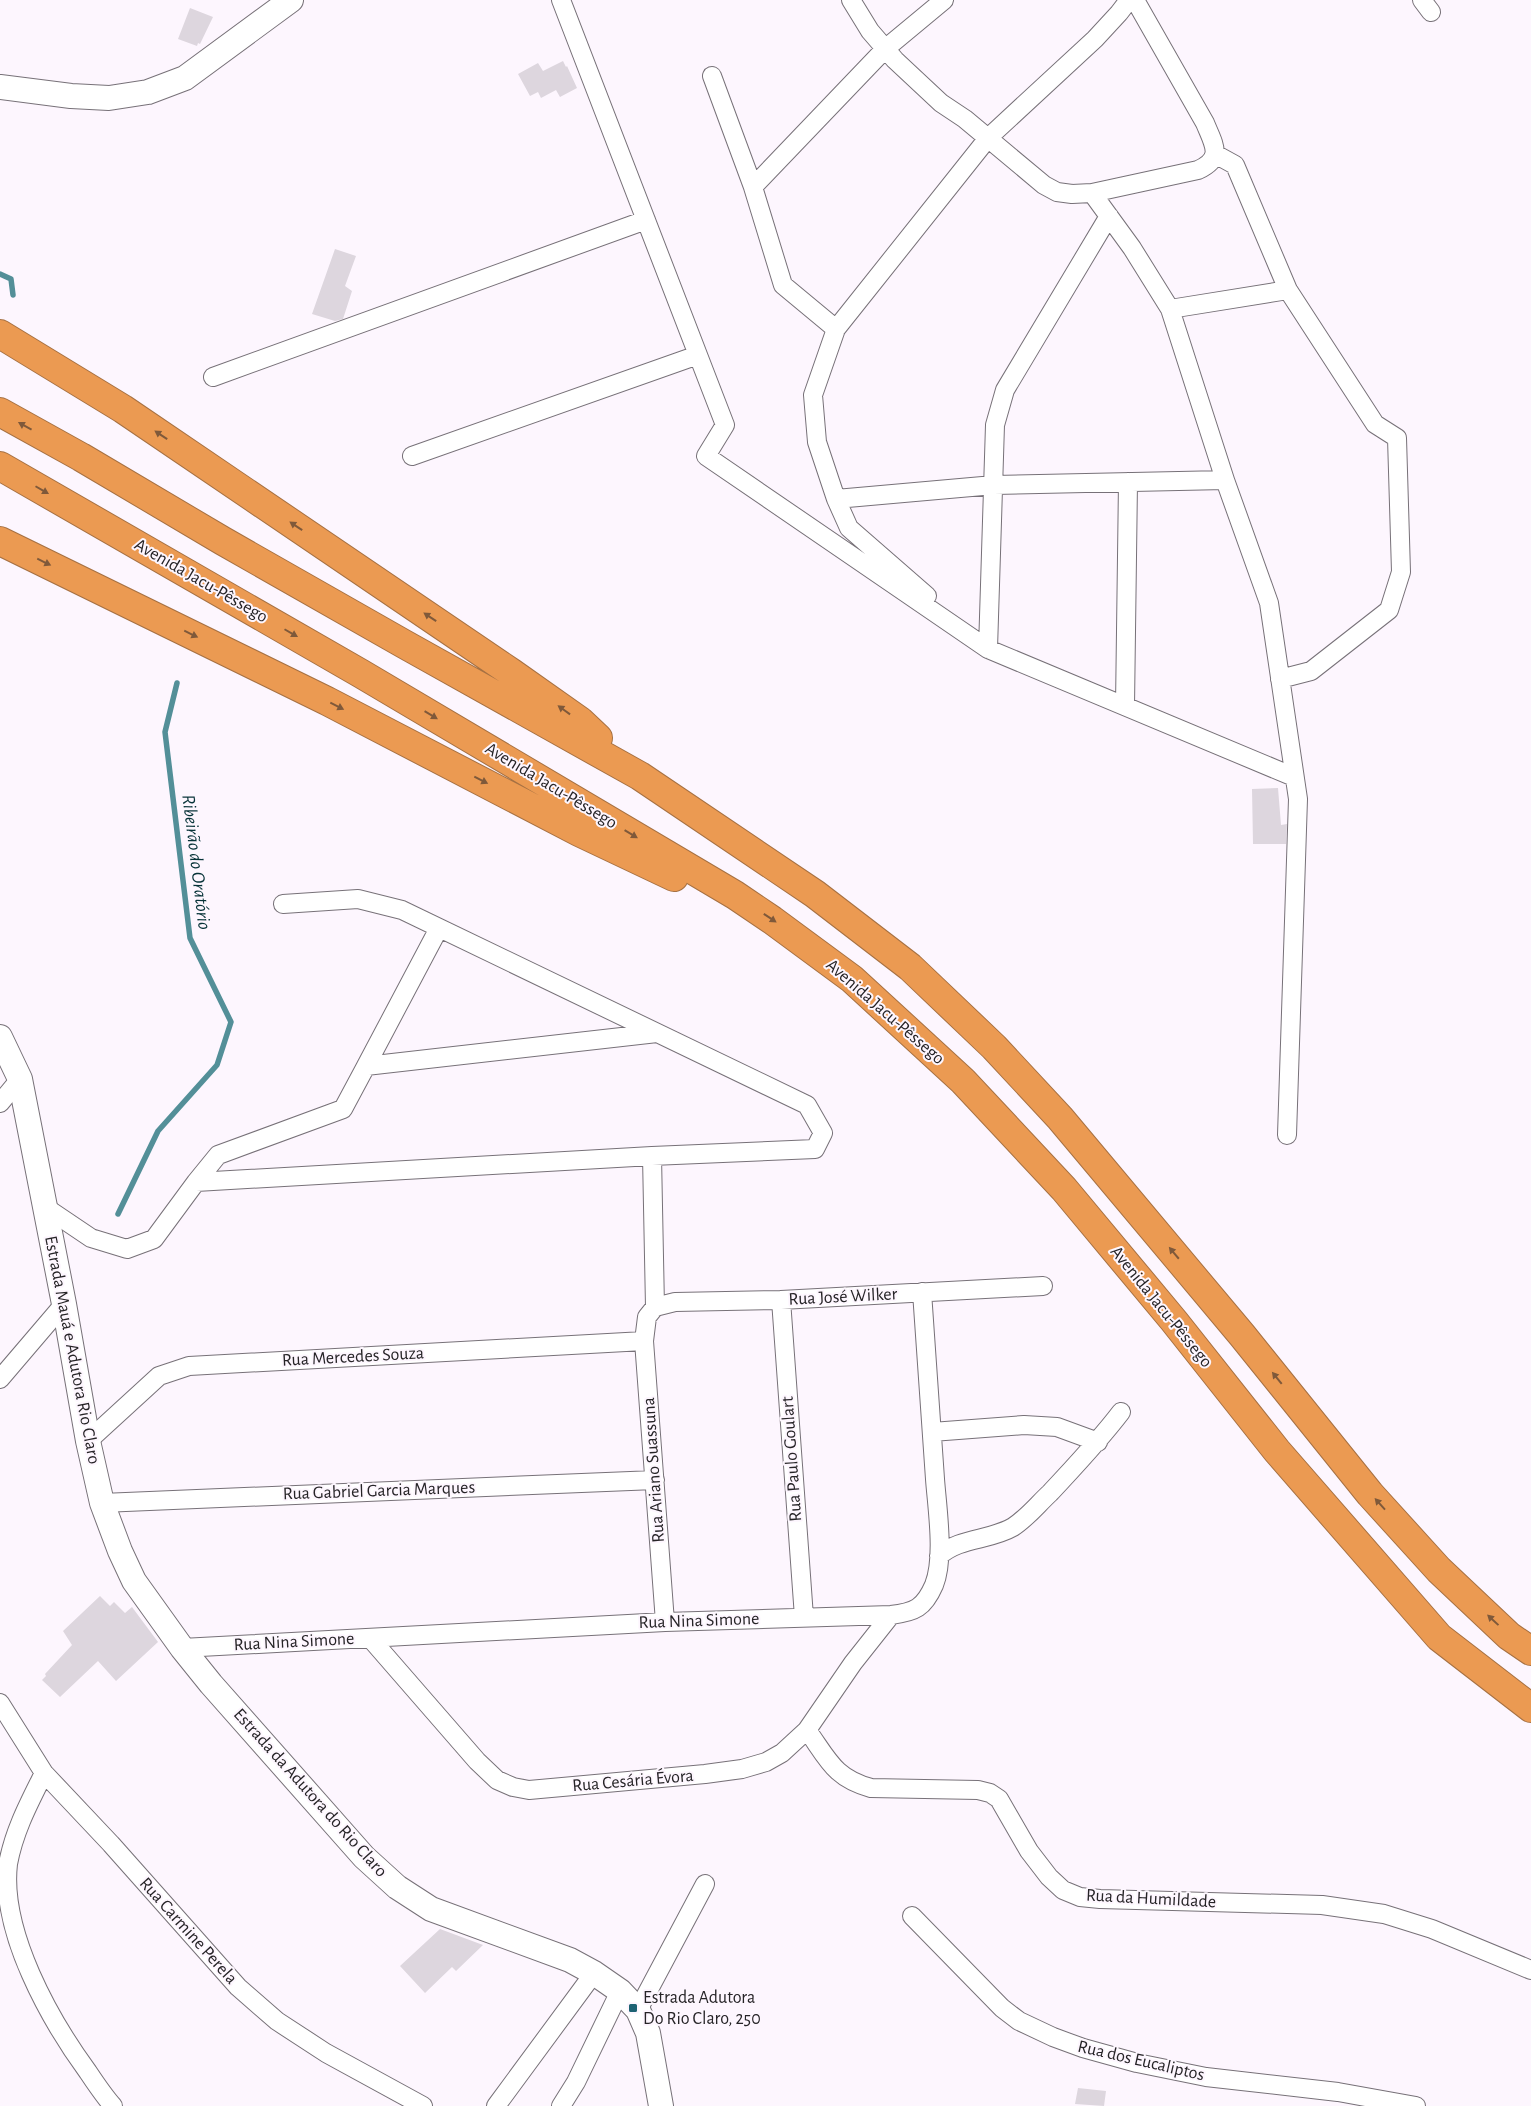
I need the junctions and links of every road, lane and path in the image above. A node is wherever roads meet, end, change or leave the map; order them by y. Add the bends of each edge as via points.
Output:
1 (291, 0) edge
2 (561, 0) edge
3 (850, 0) edge
4 (944, 0) edge
5 (1129, 0) edge
6 (1135, 0) edge
7 (886, 49) junction
8 (712, 76) dead end
9 (0, 87) edge
10 (988, 138) junction
11 (1215, 154) junction
12 (753, 187) junction
13 (1092, 194) junction
14 (1109, 216) junction
15 (646, 220) junction
16 (1288, 290) junction
17 (1170, 309) junction
18 (836, 329) junction
19 (0, 334) edge
20 (698, 355) junction
21 (213, 377) dead end
22 (0, 412) edge
23 (412, 456) dead end
24 (0, 466) edge
25 (1225, 480) junction
26 (1128, 482) junction
27 (994, 485) junction
28 (836, 499) junction
29 (0, 541) edge
30 (988, 649) junction
31 (1280, 679) junction
32 (1125, 706) junction
33 (640, 776) junction
34 (1294, 777) junction
35 (735, 895) junction
36 (283, 904) dead end
37 (439, 928) junction
38 (658, 1033) junction
39 (0, 1037) edge
40 (366, 1066) junction
41 (20, 1080) junction
42 (0, 1103) edge
43 (1287, 1135) dead end
44 (652, 1156) junction
45 (196, 1182) junction
46 (45, 1207) junction
47 (1043, 1286) dead end
48 (922, 1292) junction
49 (781, 1300) junction
50 (64, 1304) junction
51 (651, 1312) junction
52 (644, 1341) junction
53 (0, 1379) edge
54 (1121, 1412) dead end
55 (932, 1432) junction
56 (88, 1441) junction
57 (1098, 1442) junction
58 (655, 1480) junction
59 (102, 1503) junction
60 (938, 1556) junction
61 (891, 1615) junction
62 (804, 1617) junction
63 (665, 1622) junction
64 (370, 1638) junction
65 (182, 1648) junction
66 (1531, 1651) edge
67 (0, 1703) edge
68 (1531, 1708) edge
69 (808, 1730) junction
70 (44, 1773) junction
71 (705, 1884) dead end
72 (912, 1916) dead end
73 (1531, 1970) edge
74 (594, 1973) junction
75 (620, 1991) junction
76 (638, 2010) junction
77 (110, 2105) edge
78 (423, 2106) edge
79 (496, 2106) edge
80 (561, 2106) edge
81 (661, 2106) edge
82 (1416, 2106) edge

1 - 9 main road via 185,78 148,92 109,98
2 - 15 street
3 - 7 street
4 - 7 street
5 - 10 street via 1095,39
6 - 11 street via 1205,123
7 - 10 street via 941,102
7 - 12 street
8 - 12 street
10 - 13 street via 1057,192
10 - 18 street
11 - 13 street via 1212,162 1198,170
11 - 16 street via 1235,166
12 - 18 street via 782,285
13 - 14 street
14 - 17 street
14 - 27 street via 1005,390 995,425
15 - 20 street
15 - 21 street
16 - 17 street
16 - 31 street via 1375,424 1397,438 1401,572 1389,610 1311,671
17 - 25 street
18 - 28 street via 813,395 817,442
33 -> 19 highway via 580,721 512,673 123,409
20 - 23 street
20 - 30 street via 725,425 706,456
33 -> 22 highway
24 -> 35 highway, Avenida Jacu-Pêssego via 360,673
25 - 26 street
25 - 31 street via 1269,603
26 - 27 street
26 - 32 street
27 - 28 street
27 - 30 street
28 - 30 street via 849,528
29 -> 35 highway via 327,701 685,883
30 - 32 street
31 - 34 street
32 - 34 street
66 -> 33 highway via 1509,1636 1439,1570 1370,1494 1123,1192 994,1047 910,968 823,899
34 - 43 street via 1298,799
35 -> 68 highway, Avenida Jacu-Pêssego via 852,979 963,1081 1064,1189 1277,1451 1439,1637
36 - 37 street via 358,899 402,910
37 - 38 street
37 - 40 street
38 - 40 street
38 - 44 street via 807,1105 823,1133 815,1149
39 - 41 main road, Estrada Mauá e Adutora Rio Claro
40 - 45 street via 343,1108 218,1155
41 - 42 street
41 - 46 main road, Estrada Mauá e Adutora Rio Claro
44 - 45 street
44 - 51 street, Rua Ariano Suassuna
45 - 46 street via 154,1239 128,1249 91,1238
46 - 50 main road, Estrada Mauá e Adutora Rio Claro
47 - 48 street, Rua José Wilker
48 - 49 street, Rua José Wilker
48 - 55 street, Rua Nina Simone
49 - 51 street, Rua José Wilker via 675,1302
49 - 62 street, Rua Paulo Goulart
50 - 53 street
50 - 56 main road, Estrada Mauá e Adutora Rio Claro
51 - 52 street, Rua Ariano Suassuna
52 - 56 street, Rua Mercedes Souza via 189,1366 159,1376
52 - 58 street, Rua Ariano Suassuna
54 - 57 street
55 - 57 street via 1024,1425 1057,1428
55 - 60 street, Rua Nina Simone
56 - 59 main road, Estrada Mauá e Adutora Rio Claro
57 - 60 street via 1027,1516 1012,1527 949,1547
58 - 59 street, Rua Gabriel Garcia Marques
58 - 63 street, Rua Ariano Suassuna
59 - 65 main road, Estrada Mauá e Adutora Rio Claro via 134,1582
60 - 61 street, Rua Nina Simone via 934,1583 919,1608
61 - 62 street, Rua Nina Simone
61 - 69 street, Rua Cesária Évora via 853,1663
62 - 63 street, Rua Nina Simone
63 - 64 street, Rua Nina Simone
64 - 65 street, Rua Nina Simone
64 - 69 street, Rua Cesária Évora via 477,1761 497,1780 513,1787 528,1790 742,1769 782,1753
65 - 74 main road, Estrada da Adutora do Rio Claro via 364,1857 397,1887 431,1909 570,1960
67 - 70 street, Rua Carmine Perela
69 - 73 street, Rua da Humildade via 833,1767 856,1784 871,1788 990,1793 999,1799 1029,1851 1049,1877 1063,1890 1080,1897 1322,1905 1384,1914 1432,1929
70 - 77 street via 15,1833 8,1867 9,1903 15,1934 42,1998
70 - 78 street, Rua Carmine Perela via 238,1987 277,2021 326,2053
71 - 76 street
72 - 82 street, Rua dos Eucaliptos via 1002,2008 1019,2021 1083,2048 1206,2077 1338,2092
74 - 75 main road, Estrada da Adutora do Rio Claro
74 - 79 street
75 - 76 main road, Estrada da Adutora do Rio Claro
75 - 80 street
76 - 81 main road, Estrada da Adutora do Rio Claro via 648,2033

